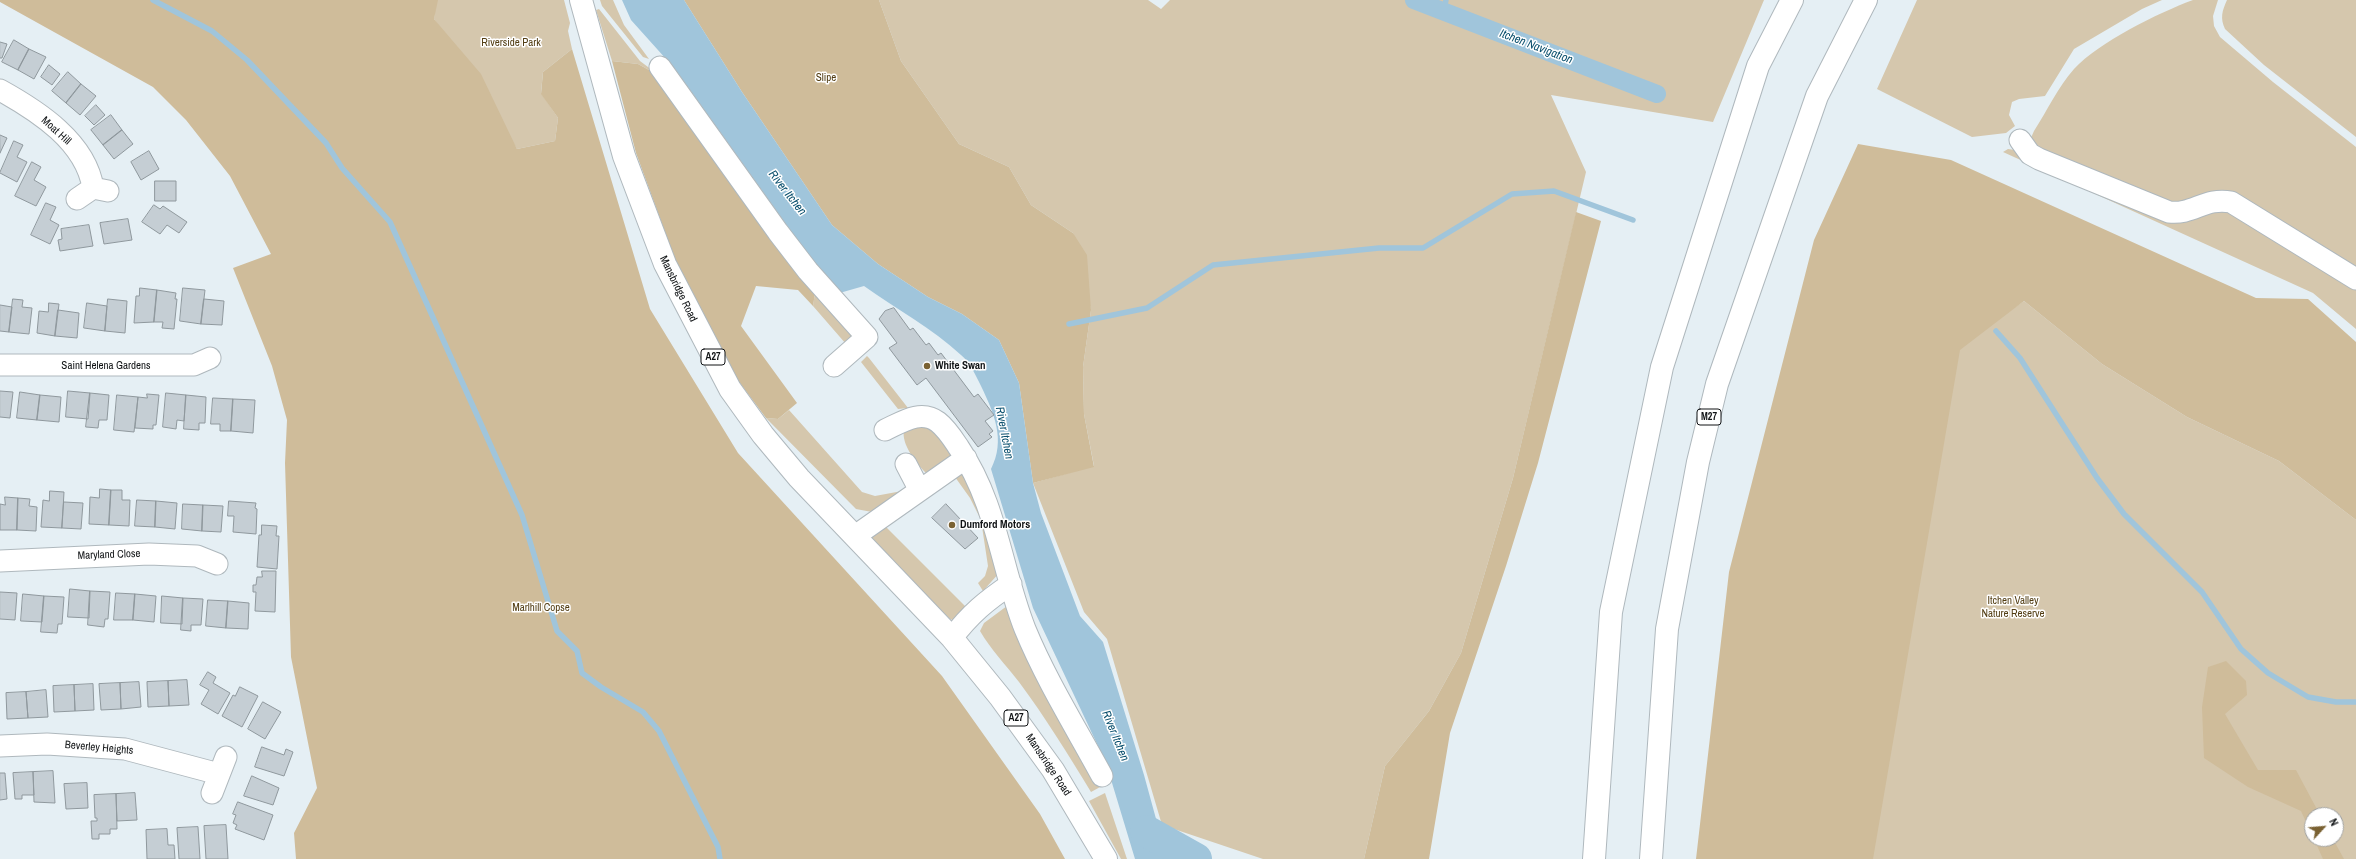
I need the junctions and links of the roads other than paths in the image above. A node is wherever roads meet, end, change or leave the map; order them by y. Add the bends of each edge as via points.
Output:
1 (581, 0) edge
2 (1792, 0) edge
3 (1866, 0) edge
4 (660, 66) dead end
5 (0, 90) edge
6 (2020, 140) dead end
7 (93, 192) dead end
8 (2356, 279) edge
9 (210, 358) dead end
10 (0, 365) edge
11 (834, 366) dead end
12 (885, 430) dead end
13 (966, 458) junction
14 (906, 464) dead end
15 (919, 489) junction
16 (855, 536) junction
17 (0, 560) edge
18 (216, 564) dead end
19 (1011, 584) junction
20 (952, 638) junction
21 (0, 746) edge
22 (219, 775) dead end
23 (1102, 776) dead end
24 (1106, 859) edge
25 (1594, 859) edge
26 (1651, 859) edge

1 - 16 main road, Mansbridge Road / A27 via 624,156 665,264 700,334 730,389 763,435 799,478
2 - 25 main road via 1758,66 1660,375 1611,612
3 - 26 main road, M27 via 1818,96 1717,384 1698,462 1667,630
4 - 11 street via 778,232 808,271 867,337
5 - 7 street, Moat Hill via 51,123 70,143 91,174
6 - 8 street via 2030,154 2039,159 2169,212 2187,211 2212,201 2231,202
9 - 10 street, Saint Helena Gardens via 194,365
12 - 13 street via 920,415 929,417 938,422 949,434
13 - 15 street
13 - 19 street via 983,491
14 - 15 street
15 - 16 street
16 - 20 main road, Mansbridge Road / A27
17 - 18 street, Maryland Close via 149,554 197,556
19 - 20 street via 983,602
19 - 23 street via 1025,628 1041,664
20 - 24 main road, Mansbridge Road / A27 via 1000,697 1053,770
21 - 22 street, Beverley Heights via 47,744 125,749

